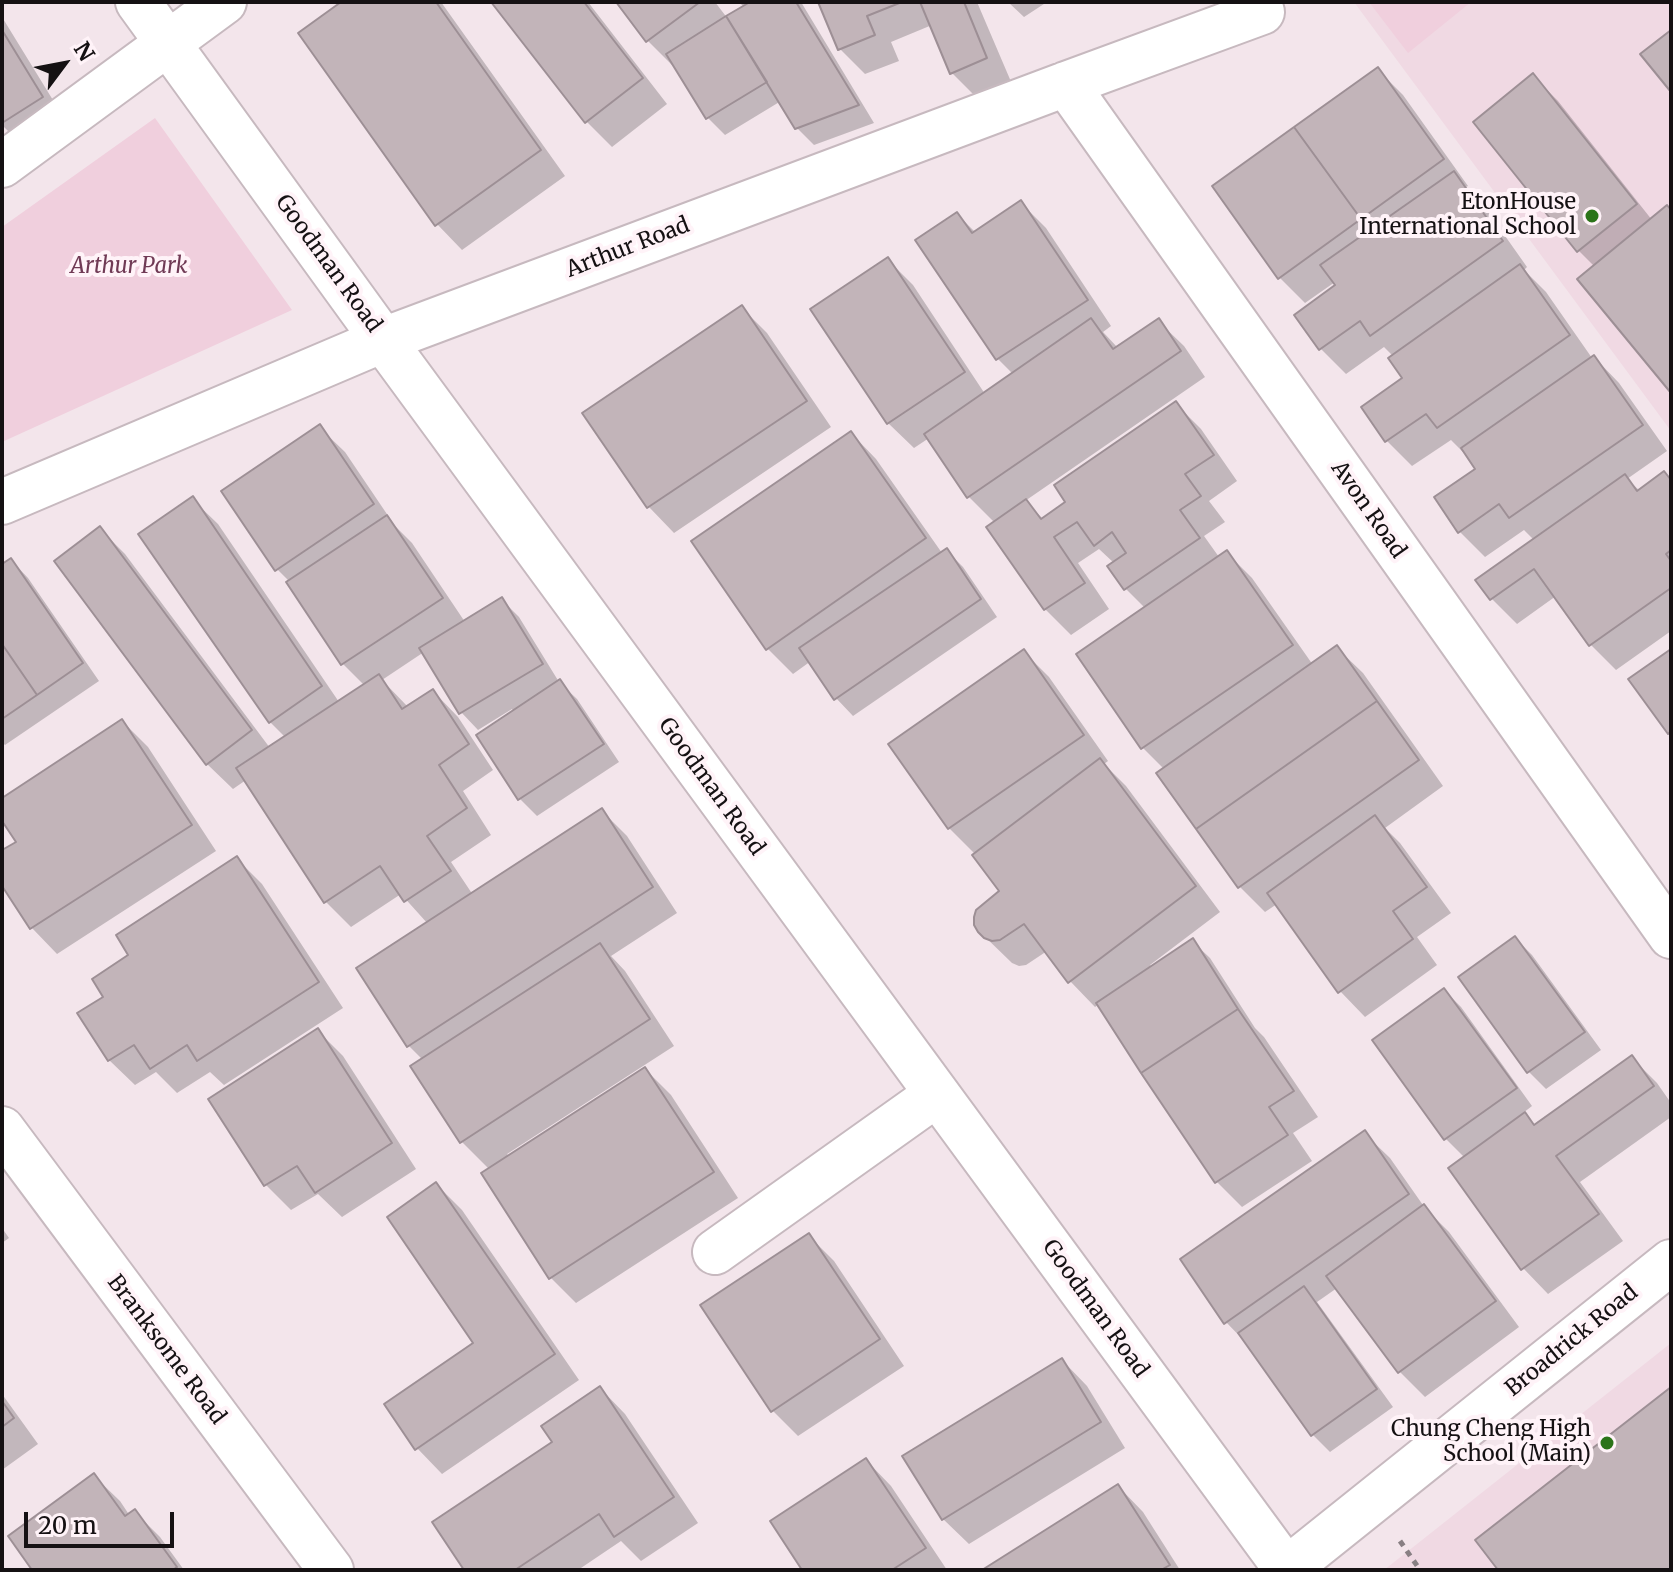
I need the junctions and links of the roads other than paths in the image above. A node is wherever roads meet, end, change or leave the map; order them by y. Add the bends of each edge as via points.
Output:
1 (138, 2) edge
2 (224, 2) edge
3 (1262, 12) dead end
4 (168, 43) junction
5 (1066, 84) junction
6 (2, 165) edge
7 (383, 340) junction
8 (2, 502) edge
9 (1671, 936) edge
10 (937, 1094) junction
11 (2, 1129) edge
12 (715, 1252) dead end
13 (1671, 1262) edge
14 (331, 1570) edge
15 (1287, 1570) edge

1 - 4 street, Goodman Road
2 - 4 street
3 - 5 street, Arthur Road
4 - 6 street
4 - 7 street, Goodman Road
5 - 7 street, Arthur Road
5 - 9 street, Avon Road
7 - 8 street, Arthur Road
7 - 10 street, Goodman Road
10 - 12 street
10 - 15 street, Goodman Road
11 - 14 street, Branksome Road
13 - 15 street, Broadrick Road

